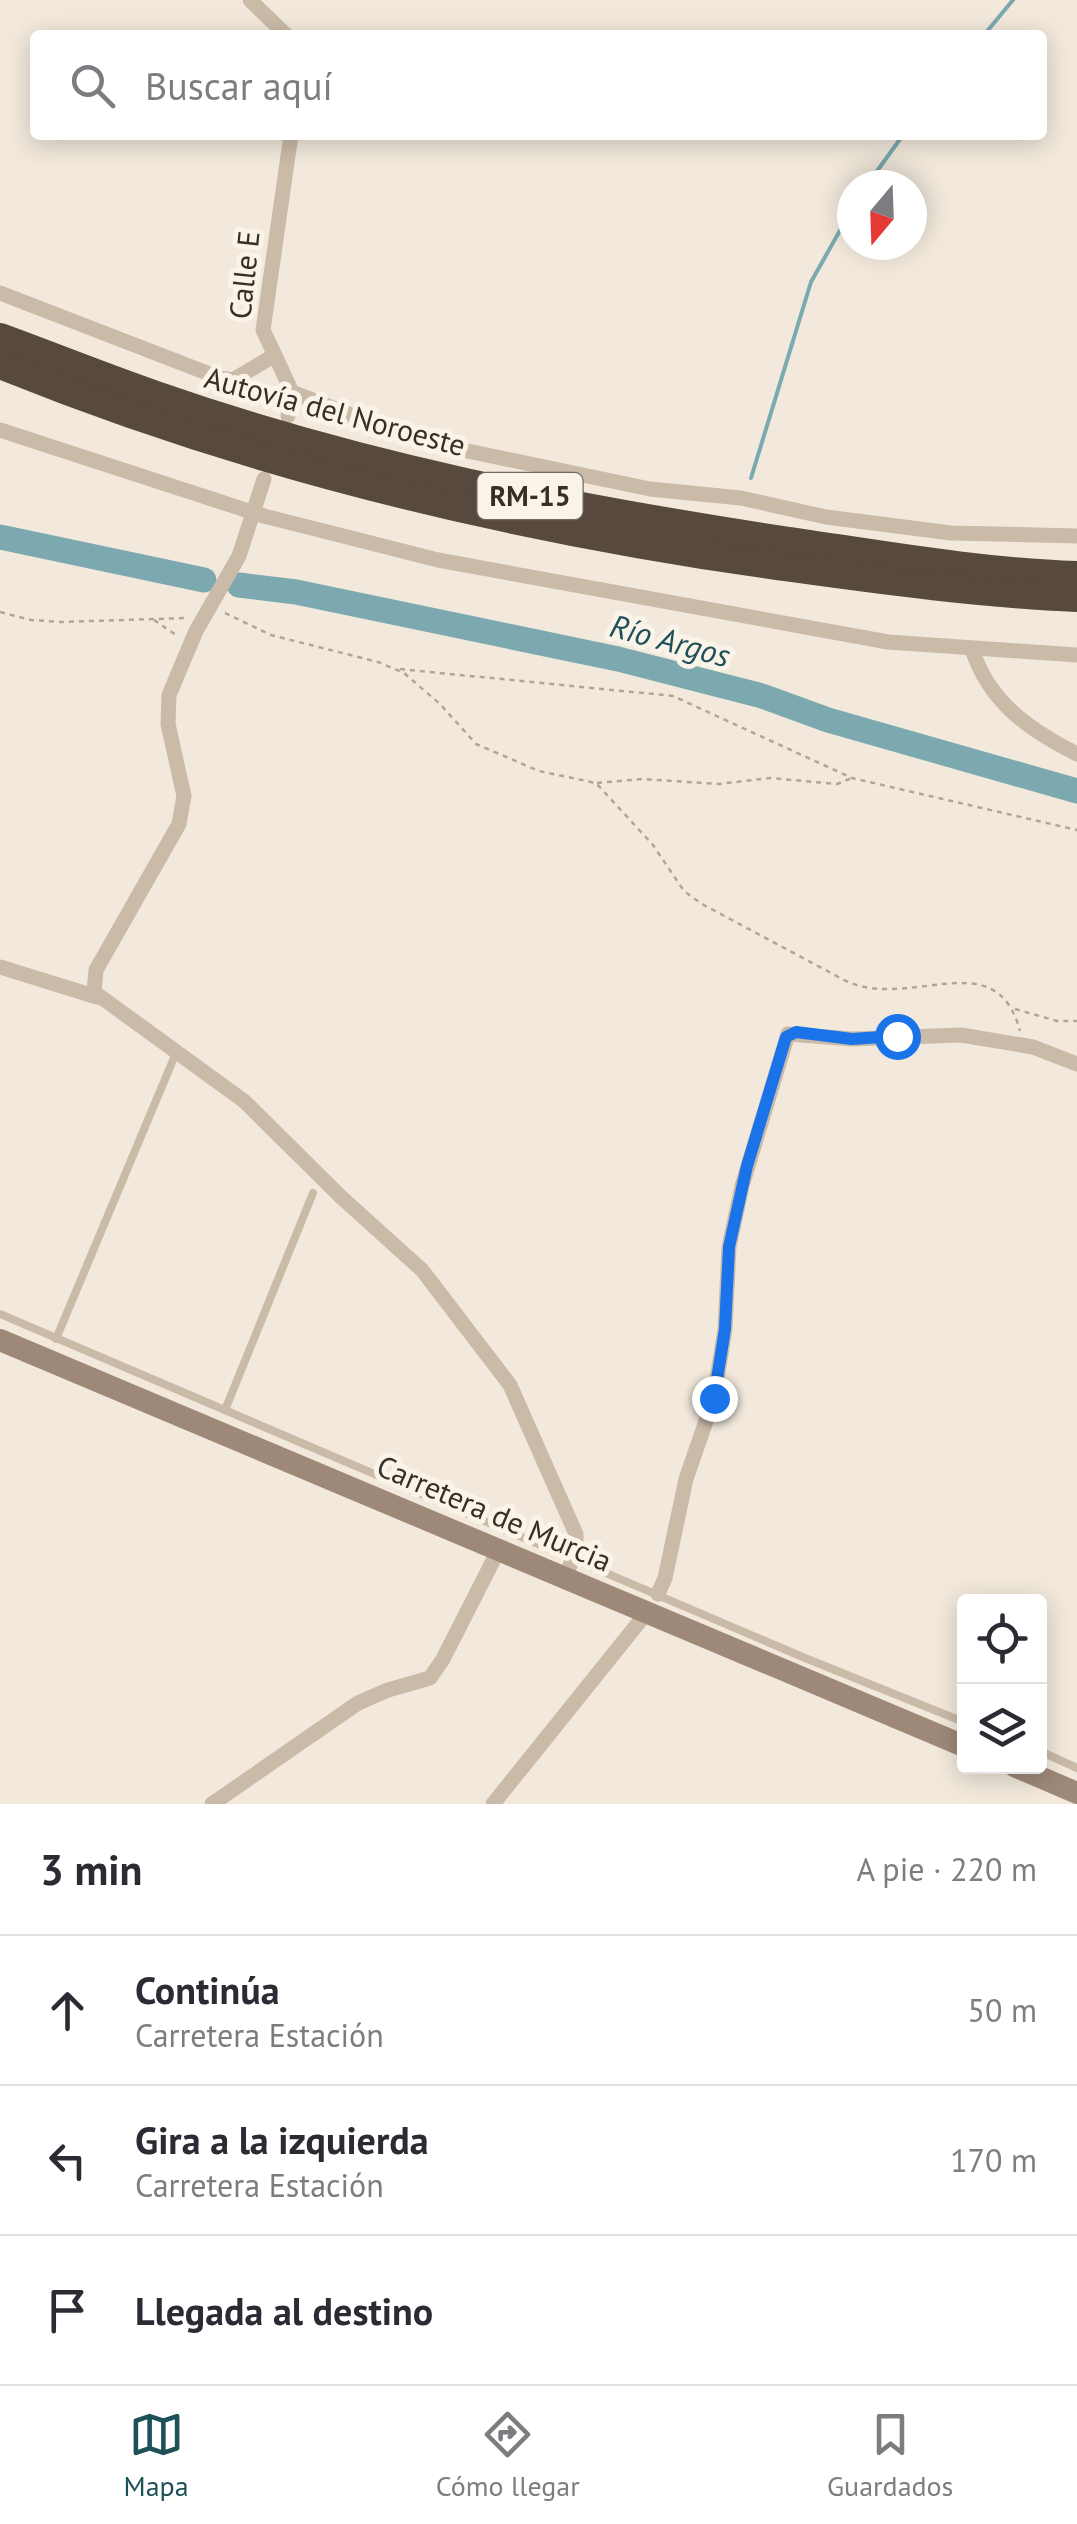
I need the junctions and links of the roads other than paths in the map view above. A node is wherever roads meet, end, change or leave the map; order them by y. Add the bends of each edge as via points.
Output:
1 (250, 0) edge
2 (281, 30) edge
3 (290, 140) edge
4 (0, 293) edge
5 (0, 337) edge
6 (275, 355) junction
7 (0, 365) edge
8 (292, 392) junction
9 (288, 416) dead end
10 (0, 430) edge
11 (264, 479) dead end
12 (254, 512) junction
13 (1077, 536) edge
14 (1077, 575) edge
15 (1077, 598) edge
16 (972, 649) junction
17 (1077, 655) edge
18 (1077, 754) edge
19 (0, 967) edge
20 (97, 997) junction
21 (177, 1050) junction
22 (1077, 1064) edge
23 (313, 1193) dead end
24 (0, 1314) edge
25 (56, 1339) junction
26 (0, 1340) edge
27 (225, 1410) junction
28 (499, 1548) junction
29 (570, 1567) junction
30 (653, 1602) junction
31 (859, 1691) junction
32 (957, 1720) edge
33 (957, 1742) edge
34 (1047, 1753) edge
35 (1077, 1768) edge
36 (1033, 1774) edge
37 (1077, 1793) edge
38 (212, 1804) edge
39 (493, 1804) edge

1 - 2 street
3 - 6 street, Calle E via 263,330
4 - 6 street via 220,378 233,380
5 - 14 highway, Autovía del Noroeste / RM-15 via 158,396 491,488 617,515 868,553
6 - 8 street, Calle E
7 - 15 highway, Autovía del Noroeste / RM-15 via 296,469 450,506 722,558
8 - 9 street
8 - 13 street via 458,449 650,489 951,533
10 - 12 street
11 - 12 street
12 - 16 street via 438,560 888,642
12 - 20 street via 167,707 182,811 96,970
16 - 17 street
16 - 18 street via 990,688 1012,714
19 - 20 street
20 - 21 street
21 - 25 lane
21 - 29 street via 244,1102 422,1270 510,1385 571,1521 576,1541
22 - 30 street via 1024,1045 961,1034 786,1037 729,1247 714,1398
23 - 27 lane
24 - 25 lane
25 - 27 lane
26 - 28 main road, Carretera de Murcia
27 - 29 lane
28 - 29 main road, Carretera de Murcia
28 - 38 street via 430,1678 358,1703
29 - 30 main road, Carretera de Murcia
30 - 31 main road, Carretera de Murcia
30 - 39 street
31 - 32 lane
31 - 33 main road, Carretera de Murcia
34 - 35 lane
36 - 37 main road

